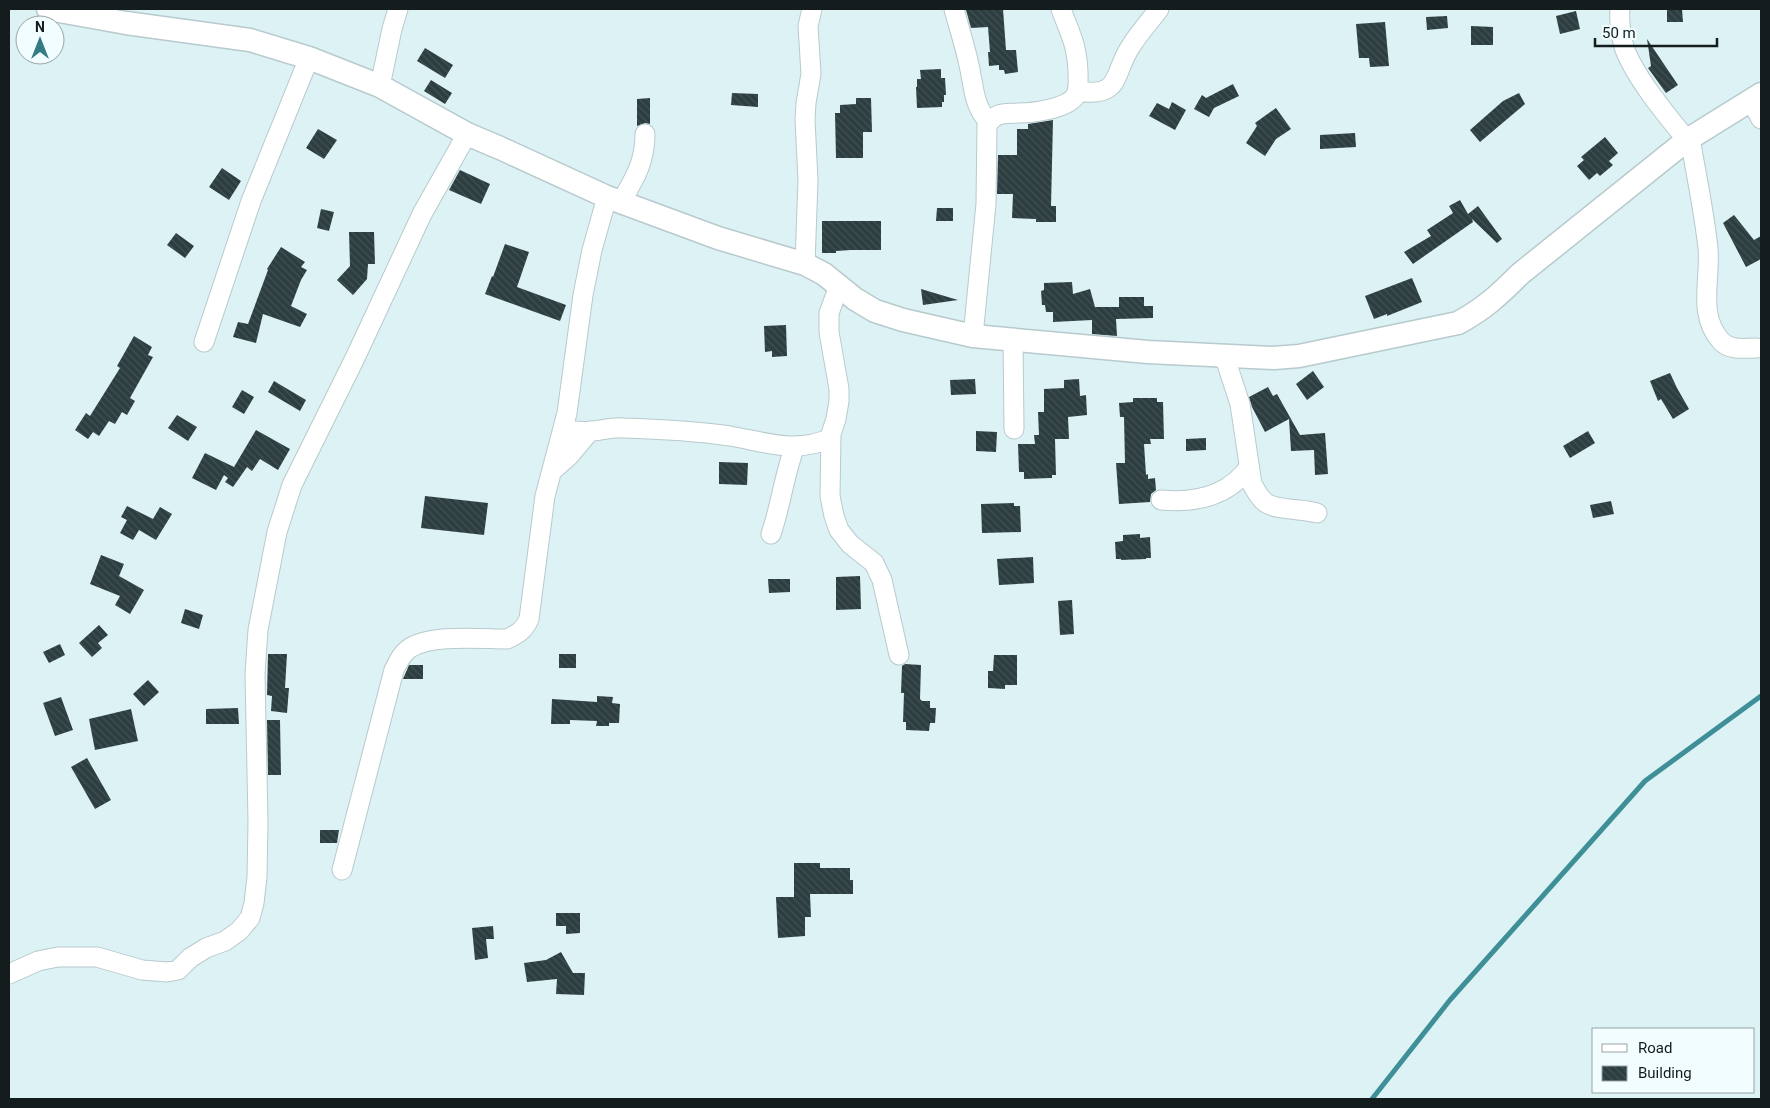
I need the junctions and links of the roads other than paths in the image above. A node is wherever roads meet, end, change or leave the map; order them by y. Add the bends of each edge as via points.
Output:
1 (48, 9) edge
2 (398, 9) edge
3 (812, 9) edge
4 (954, 9) edge
5 (1061, 9) edge
6 (1159, 9) edge
7 (1620, 9) edge
8 (309, 58) junction
9 (380, 86) junction
10 (1077, 91) junction
11 (1758, 105) edge
12 (989, 122) junction
13 (467, 134) junction
14 (644, 134) dead end
15 (1688, 139) junction
16 (614, 199) junction
17 (805, 264) junction
18 (840, 286) junction
19 (973, 336) junction
20 (1013, 339) junction
21 (204, 342) dead end
22 (1757, 348) dead end
23 (1224, 355) junction
24 (563, 429) junction
25 (1014, 429) dead end
26 (590, 432) junction
27 (831, 438) junction
28 (795, 446) junction
29 (1249, 467) junction
30 (552, 471) junction
31 (1161, 500) dead end
32 (1317, 513) dead end
33 (771, 534) dead end
34 (899, 655) dead end
35 (342, 870) dead end
36 (9, 974) edge

1 - 8 street via 250,40
2 - 9 street
3 - 17 street via 808,26 811,74 805,120 808,180
4 - 12 street via 978,108
5 - 10 street via 1075,44
6 - 10 street via 1130,47 1110,87 1100,92
7 - 15 street via 1625,48 1633,66 1662,109
8 - 9 street
8 - 21 street via 251,201
9 - 13 street
10 - 12 street via 1071,100 1045,111 1003,114 994,116
11 - 15 street
12 - 19 street via 986,204
13 - 16 street
13 - 36 street via 422,214 292,485 277,532 258,630 255,674 257,859 250,918 239,931 190,958 178,970 142,970 97,956 38,961
14 - 16 street via 639,170
15 - 22 street via 1708,248 1707,312 1714,332 1722,342 1734,348
15 - 23 street via 1520,274 1497,298 1458,322 1299,356
16 - 17 street via 718,238
16 - 24 street via 592,250
17 - 18 street
18 - 19 street via 855,300 875,311
18 - 27 street via 829,313 840,401
19 - 20 street
20 - 23 street via 1148,352
20 - 25 street
23 - 29 street via 1240,404
24 - 26 street
24 - 30 street
26 - 28 street via 620,427 730,436
26 - 30 street
27 - 28 street via 818,444
27 - 34 street via 830,496 834,516 850,544 874,564 882,580
28 - 33 street
29 - 31 street via 1233,484 1202,499
29 - 32 street via 1252,484 1267,504
30 - 35 street via 545,496 529,618 524,628 507,639 434,639 410,648 402,655 394,670

